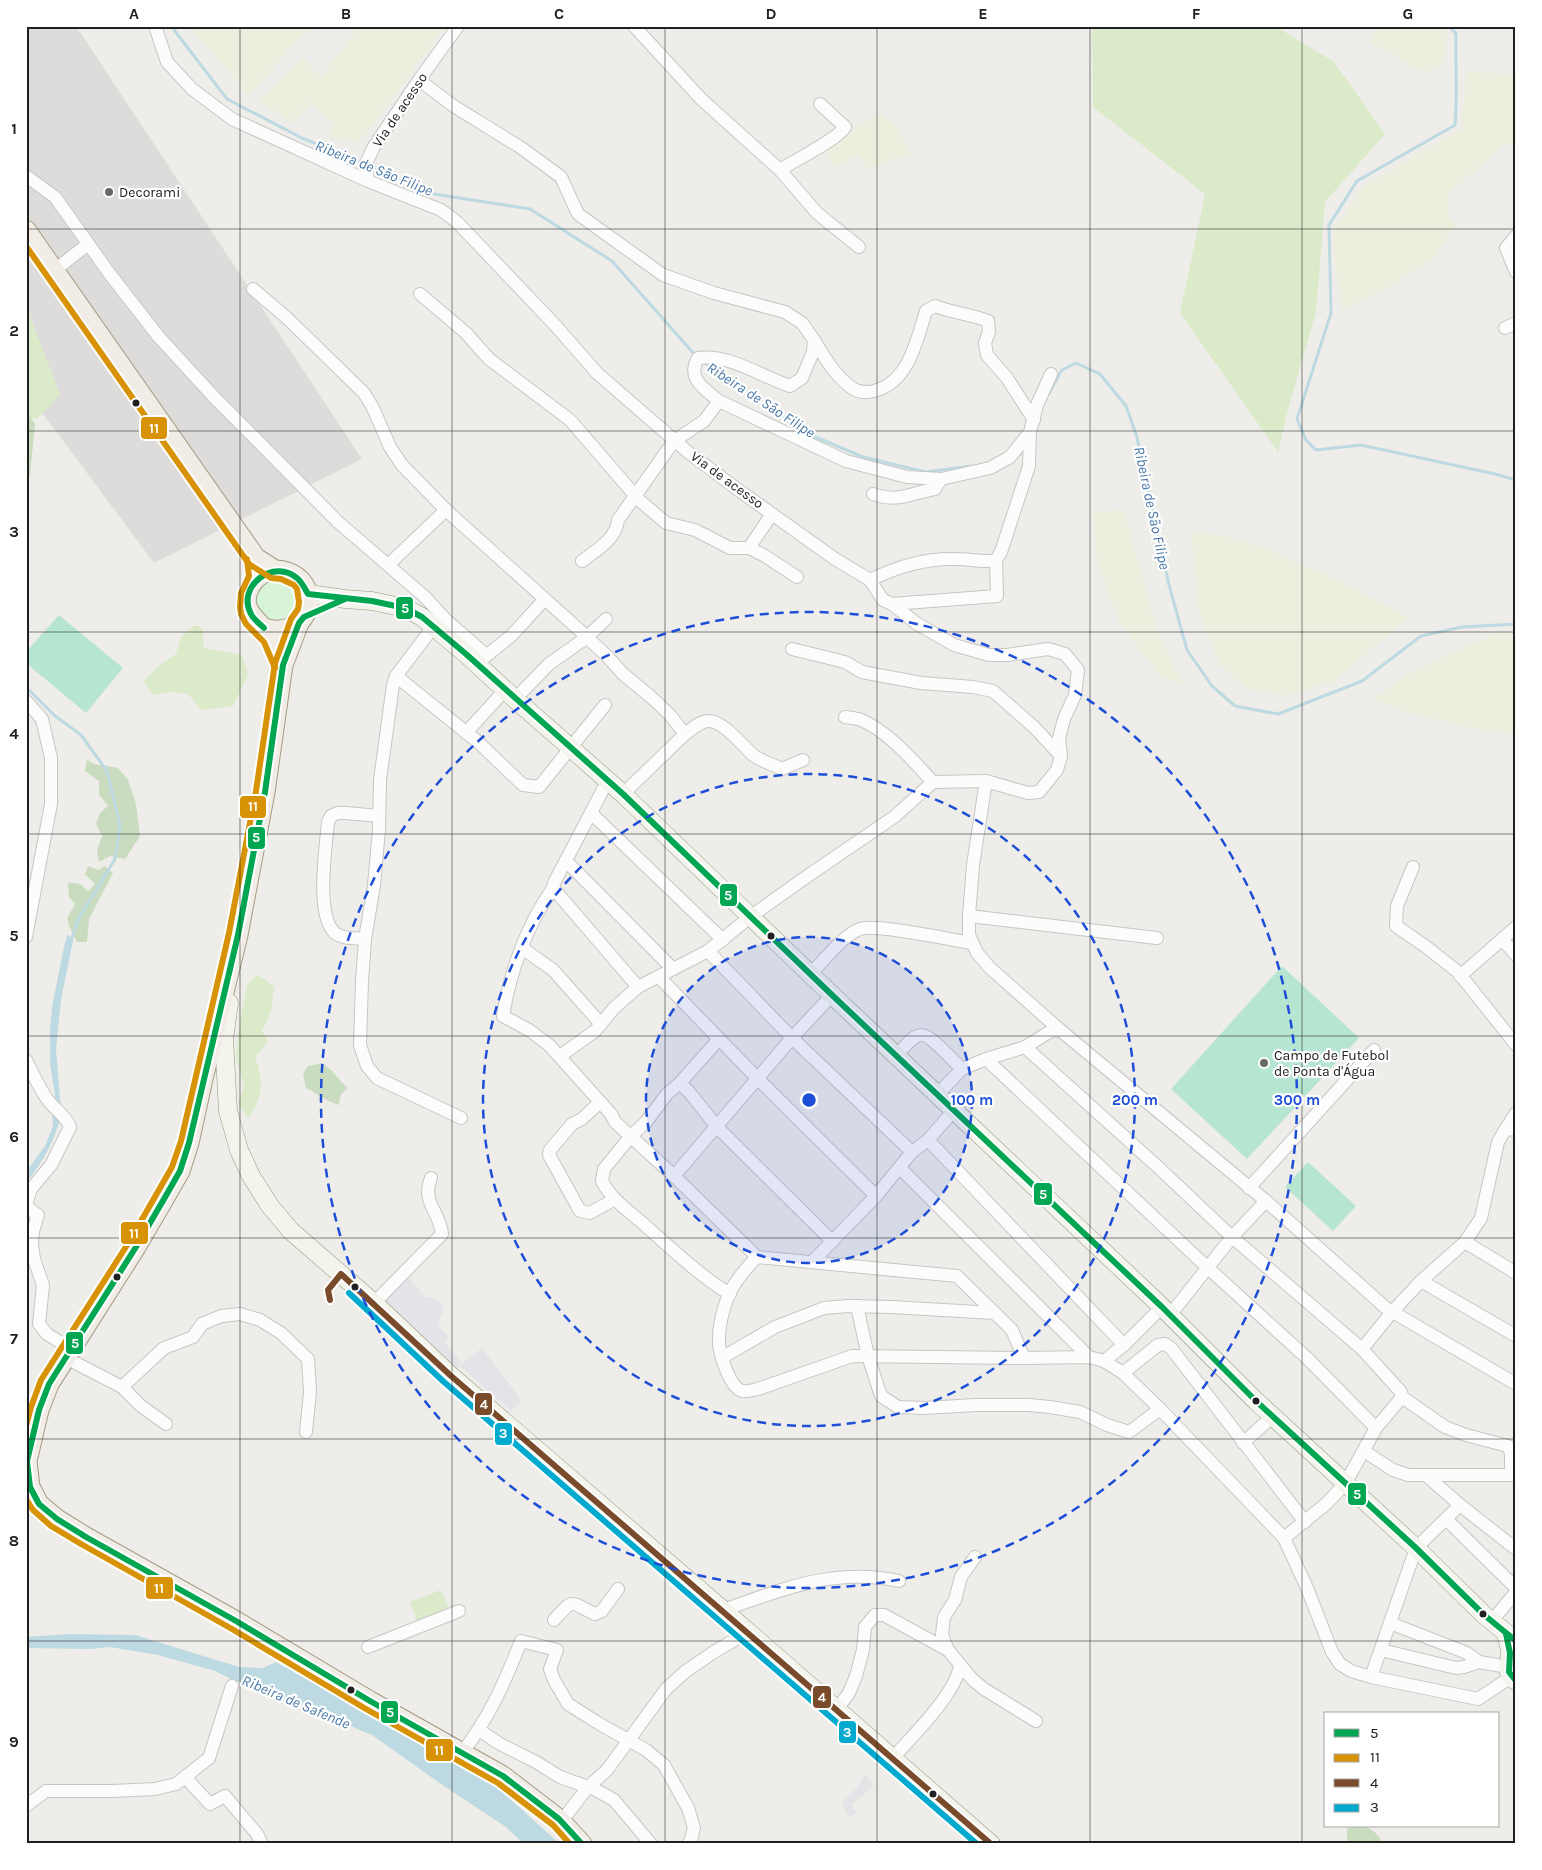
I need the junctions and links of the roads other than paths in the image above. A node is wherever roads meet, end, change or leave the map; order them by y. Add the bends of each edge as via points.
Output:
1 (155, 26) edge
2 (458, 26) edge
3 (634, 26) edge
4 (419, 80) junction
5 (820, 104) dead end
6 (780, 170) junction
7 (26, 176) edge
8 (368, 181) junction
9 (26, 230) edge
10 (1516, 236) edge
11 (88, 244) junction
12 (859, 247) dead end
13 (55, 270) junction
14 (1516, 272) edge
15 (253, 289) dead end
16 (420, 294) dead end
17 (814, 340) junction
18 (1051, 374) dead end
19 (719, 402) junction
20 (1032, 426) junction
21 (674, 441) junction
22 (940, 479) junction
23 (873, 494) dead end
24 (635, 496) junction
25 (446, 510) junction
26 (772, 514) junction
27 (749, 548) junction
28 (996, 560) junction
29 (582, 561) dead end
30 (388, 565) junction
31 (266, 574) junction
32 (797, 578) dead end
33 (870, 580) junction
34 (308, 594) junction
35 (345, 600) junction
36 (544, 600) junction
37 (892, 604) junction
38 (606, 619) dead end
39 (301, 620) junction
40 (434, 626) junction
41 (264, 628) junction
42 (586, 638) junction
43 (792, 649) dead end
44 (482, 659) junction
45 (283, 666) junction
46 (396, 676) junction
47 (510, 694) junction
48 (26, 701) edge
49 (605, 704) dead end
50 (845, 717) dead end
51 (466, 733) junction
52 (686, 734) junction
53 (570, 749) junction
54 (1061, 756) junction
55 (803, 760) dead end
56 (608, 780) junction
57 (986, 781) junction
58 (934, 782) junction
59 (623, 794) junction
60 (591, 814) junction
61 (380, 816) junction
62 (566, 861) junction
63 (1414, 867) dead end
64 (553, 888) junction
65 (31, 893) edge
66 (969, 916) junction
67 (750, 917) junction
68 (1516, 927) edge
69 (238, 935) junction
70 (26, 937) edge
71 (1156, 938) dead end
72 (365, 939) junction
73 (1502, 939) junction
74 (723, 940) junction
75 (972, 943) junction
76 (522, 948) junction
77 (708, 951) junction
78 (1516, 955) edge
79 (674, 969) junction
80 (811, 973) junction
81 (1460, 976) junction
82 (659, 977) junction
83 (638, 987) junction
84 (832, 995) junction
85 (601, 1024) junction
86 (1060, 1030) junction
87 (792, 1038) junction
88 (719, 1039) junction
89 (1516, 1046) edge
90 (1025, 1048) junction
91 (1374, 1050) dead end
92 (560, 1056) junction
93 (897, 1056) junction
94 (986, 1059) junction
95 (26, 1060) edge
96 (962, 1069) junction
97 (758, 1079) junction
98 (680, 1083) junction
99 (938, 1094) junction
100 (600, 1102) junction
101 (954, 1110) junction
102 (1516, 1113) edge
103 (461, 1118) dead end
104 (718, 1127) junction
105 (1510, 1129) edge
106 (631, 1136) junction
107 (928, 1140) junction
108 (912, 1152) junction
109 (900, 1168) junction
110 (674, 1176) junction
111 (431, 1178) dead end
112 (1249, 1188) junction
113 (876, 1196) junction
114 (615, 1199) junction
115 (1266, 1201) junction
116 (26, 1204) edge
117 (1232, 1237) junction
118 (832, 1241) junction
119 (1465, 1242) junction
120 (757, 1257) junction
121 (812, 1262) junction
122 (1208, 1268) junction
123 (1516, 1272) edge
124 (1421, 1282) junction
125 (730, 1294) junction
126 (374, 1303) junction
127 (857, 1306) junction
128 (1166, 1311) junction
129 (1392, 1312) junction
130 (994, 1313) junction
131 (1516, 1336) edge
132 (1124, 1345) junction
133 (1362, 1349) junction
134 (68, 1353) junction
135 (868, 1356) junction
136 (723, 1357) junction
137 (1024, 1358) junction
138 (1089, 1358) junction
139 (1104, 1361) junction
140 (1123, 1373) junction
141 (1516, 1384) edge
142 (122, 1387) junction
143 (1402, 1397) junction
144 (1160, 1409) junction
145 (1273, 1416) junction
146 (166, 1424) dead end
147 (1376, 1428) junction
148 (306, 1432) dead end
149 (1243, 1443) junction
150 (1364, 1451) junction
151 (1514, 1475) edge
152 (1427, 1476) junction
153 (1345, 1484) junction
154 (1460, 1505) junction
155 (1446, 1519) junction
156 (1304, 1522) junction
157 (1284, 1538) junction
158 (1416, 1548) junction
159 (1516, 1549) edge
160 (975, 1557) dead end
161 (899, 1582) dead end
162 (1516, 1588) edge
163 (618, 1590) dead end
164 (1516, 1592) edge
165 (459, 1610) dead end
166 (723, 1610) junction
167 (554, 1620) dead end
168 (1491, 1622) junction
169 (1390, 1624) junction
170 (748, 1632) junction
171 (368, 1647) dead end
172 (948, 1650) junction
173 (1381, 1650) junction
174 (1512, 1658) edge
175 (1479, 1662) junction
176 (960, 1665) junction
177 (1371, 1677) junction
178 (232, 1686) dead end
179 (838, 1709) junction
180 (1036, 1721) dead end
181 (479, 1730) junction
182 (628, 1740) junction
183 (462, 1753) junction
184 (893, 1758) junction
185 (185, 1778) junction
186 (588, 1787) junction
187 (26, 1806) edge
188 (562, 1822) junction
189 (262, 1844) edge
190 (582, 1844) edge
191 (652, 1844) edge
192 (688, 1844) edge
193 (991, 1844) edge

1 - 8 street via 167,62 192,89 232,119
2 - 4 street, Via de acesso
3 - 6 street via 701,98
4 - 8 street, Via de acesso via 374,148 366,164
4 - 17 street via 561,177 578,214 663,275 785,312 802,323
5 - 6 street via 845,127 844,130
6 - 12 street via 817,213
7 - 11 street via 55,197
8 - 21 street, Via de acesso via 441,210 457,222 596,373
9 - 13 main road
10 - 14 street via 1506,248
11 - 13 street
11 - 30 street via 158,336 213,396 338,522
13 - 31 main road
15 - 25 street via 364,393 390,448
16 - 24 street via 466,333 489,359 570,420
17 - 19 street via 813,352 802,378 790,386 712,356 698,358 693,366 695,380
17 - 20 street via 836,374 854,390 866,393 892,383 906,368 926,311 935,306 988,321 989,332 984,343 987,354 1007,378
18 - 20 street via 1037,405
19 - 21 street via 704,421
19 - 22 street via 846,461 907,477
20 - 22 street via 1010,457 990,468
20 - 28 street via 1029,466 1005,542
21 - 24 street
21 - 26 street, Via de acesso
22 - 23 street via 935,489 901,498 887,499
24 - 27 street via 666,523 695,530 730,548
24 - 29 street via 618,520 617,531
25 - 30 street
25 - 36 street
26 - 27 street
26 - 33 street, Via de acesso
27 - 32 street
28 - 33 street via 955,558 920,561
28 - 37 street via 997,596
30 - 44 street via 432,603
31 - 34 main road via 292,573 299,578
31 - 41 main road via 251,586 248,595 250,614
33 - 37 street, Via de acesso via 883,600
34 - 35 street
34 - 39 main road
35 - 39 street
35 - 40 street via 372,601 405,608
36 - 42 street
36 - 44 street via 511,636
37 - 54 street, Via de acesso via 916,623 954,645 989,656 1048,649 1064,654 1078,670 1075,695 1059,738
38 - 42 street
39 - 41 main road via 284,630
39 - 45 main road
40 - 44 street
40 - 46 street
41 - 45 main road via 272,638
42 - 47 street
42 - 52 street via 669,714
43 - 54 street via 845,662 862,672 921,683 993,690
44 - 47 street
45 - 69 main road via 265,792
46 - 51 street
46 - 61 street via 380,780
47 - 51 street
47 - 53 street
48 - 65 street via 42,719 51,758 51,804
49 - 53 street
50 - 58 street via 860,720 882,733
51 - 53 street via 523,785 531,787 539,787
52 - 55 street via 709,721 732,735 754,755 782,768
52 - 59 street
53 - 56 street
54 - 57 street, Via de acesso via 1057,770 1039,792 1028,793
56 - 59 street
56 - 60 street
57 - 58 street, Via de acesso
57 - 66 street
58 - 67 street via 894,818
59 - 67 street
60 - 62 street
60 - 74 street
61 - 72 street
61 - 72 street via 338,813 328,822 323,897 330,926 340,936
62 - 64 street
62 - 79 street
63 - 81 street via 1397,906 1396,926
64 - 76 street via 534,916
64 - 83 street
65 - 70 street
66 - 71 street
66 - 75 street
67 - 74 street
67 - 80 street
68 - 73 street
69 - 126 street via 224,1039 228,1111 239,1150 270,1206 291,1231
69 - 134 main road via 180,1171
72 - 103 street via 360,1046 367,1066 377,1078
73 - 78 street
73 - 81 street
74 - 77 street
75 - 80 street via 862,928 849,935
75 - 86 street via 990,968
76 - 85 street via 553,970
76 - 92 street via 503,1016 529,1030
77 - 79 street
77 - 87 street
79 - 82 street
80 - 84 street
81 - 89 street
82 - 83 street
82 - 88 street
83 - 85 street
84 - 87 street
84 - 93 street
85 - 92 street
86 - 90 street via 1051,1031
86 - 112 street
87 - 97 street
87 - 108 street
88 - 97 street
88 - 98 street
90 - 94 street
90 - 117 street
91 - 112 street
92 - 100 street
93 - 96 street via 912,1039 921,1035 929,1037
93 - 99 street
94 - 96 street
94 - 122 street
95 - 116 street via 44,1095 66,1118 70,1128 51,1164 31,1190
96 - 99 street
97 - 104 street
97 - 113 street
98 - 104 street
98 - 106 street
99 - 101 street
100 - 106 street
100 - 114 street via 572,1124 549,1155 580,1211 590,1213
101 - 107 street
101 - 128 street
102 - 105 street
104 - 110 street
104 - 118 street
105 - 119 street via 1498,1142 1481,1218
106 - 110 street
106 - 114 street via 604,1169 602,1182
107 - 108 street
107 - 132 street
108 - 109 street
109 - 113 street
109 - 138 street
110 - 120 street
111 - 126 street via 428,1197 442,1234
112 - 115 street
113 - 118 street
114 - 125 street via 716,1286
115 - 117 street
115 - 129 street
116 - 134 street via 38,1215 32,1244 43,1285 39,1324
117 - 122 street
117 - 133 street
118 - 121 street
119 - 123 street
119 - 124 street
120 - 121 street
120 - 125 street via 742,1273
121 - 130 street via 957,1276
122 - 128 street
122 - 147 street via 1308,1358
124 - 129 street
124 - 131 street
125 - 136 street via 723,1312 719,1344
126 - 166 street via 450,1374
127 - 130 street
127 - 135 street
127 - 136 street via 824,1308 775,1327
128 - 132 street
128 - 145 street
129 - 133 street
129 - 141 street
130 - 137 street via 1012,1330
132 - 139 street
133 - 143 street
134 - 142 street
134 - 183 main road via 39,1410 27,1461 30,1487 38,1504 86,1537
135 - 136 street via 852,1356 748,1392 740,1391 731,1383
135 - 137 street
135 - 144 street via 881,1396 898,1407 1050,1407 1080,1412 1129,1432
137 - 138 street
138 - 139 street
139 - 140 street
140 - 144 street
140 - 149 street via 1158,1345 1165,1344
142 - 146 street
142 - 148 street via 164,1348 193,1337 202,1324 221,1316 240,1314 260,1320 281,1333 308,1359 310,1392
143 - 147 street
143 - 151 street via 1445,1427 1508,1446
144 - 157 street
145 - 149 street
145 - 153 street
147 - 150 street
149 - 156 street
150 - 152 street via 1408,1476
150 - 153 street
151 - 152 street
152 - 154 street
153 - 156 street
153 - 158 street
154 - 155 street
154 - 159 street
155 - 158 street
155 - 162 street
156 - 157 street
157 - 177 street via 1332,1652 1340,1664
158 - 168 street
158 - 169 street
160 - 172 street via 961,1577 955,1600 944,1617 942,1635
161 - 166 street via 879,1577 830,1578 795,1585
163 - 167 street via 602,1611 595,1614 574,1603 568,1604
164 - 168 street
165 - 171 street
166 - 170 street
168 - 174 street
169 - 173 street
169 - 175 street via 1467,1653
170 - 179 street
170 - 182 street via 707,1656 666,1689
172 - 176 street
172 - 179 street via 884,1615 875,1615 865,1627 856,1676
173 - 175 street via 1456,1668
173 - 177 street
174 - 175 street
174 - 177 street via 1478,1699
176 - 180 street via 984,1689
176 - 184 street via 944,1698
178 - 185 street via 209,1758
179 - 184 street
181 - 182 street via 503,1687 521,1641 557,1650 550,1669 568,1704
181 - 183 street
181 - 186 street via 560,1777
182 - 186 street via 607,1770
182 - 192 street via 664,1765 688,1808 694,1828
183 - 188 main road via 503,1776
184 - 193 street
185 - 187 street via 176,1784 155,1788 46,1791
185 - 189 street via 210,1804 225,1796
186 - 188 street
186 - 191 street via 614,1800
188 - 190 main road

